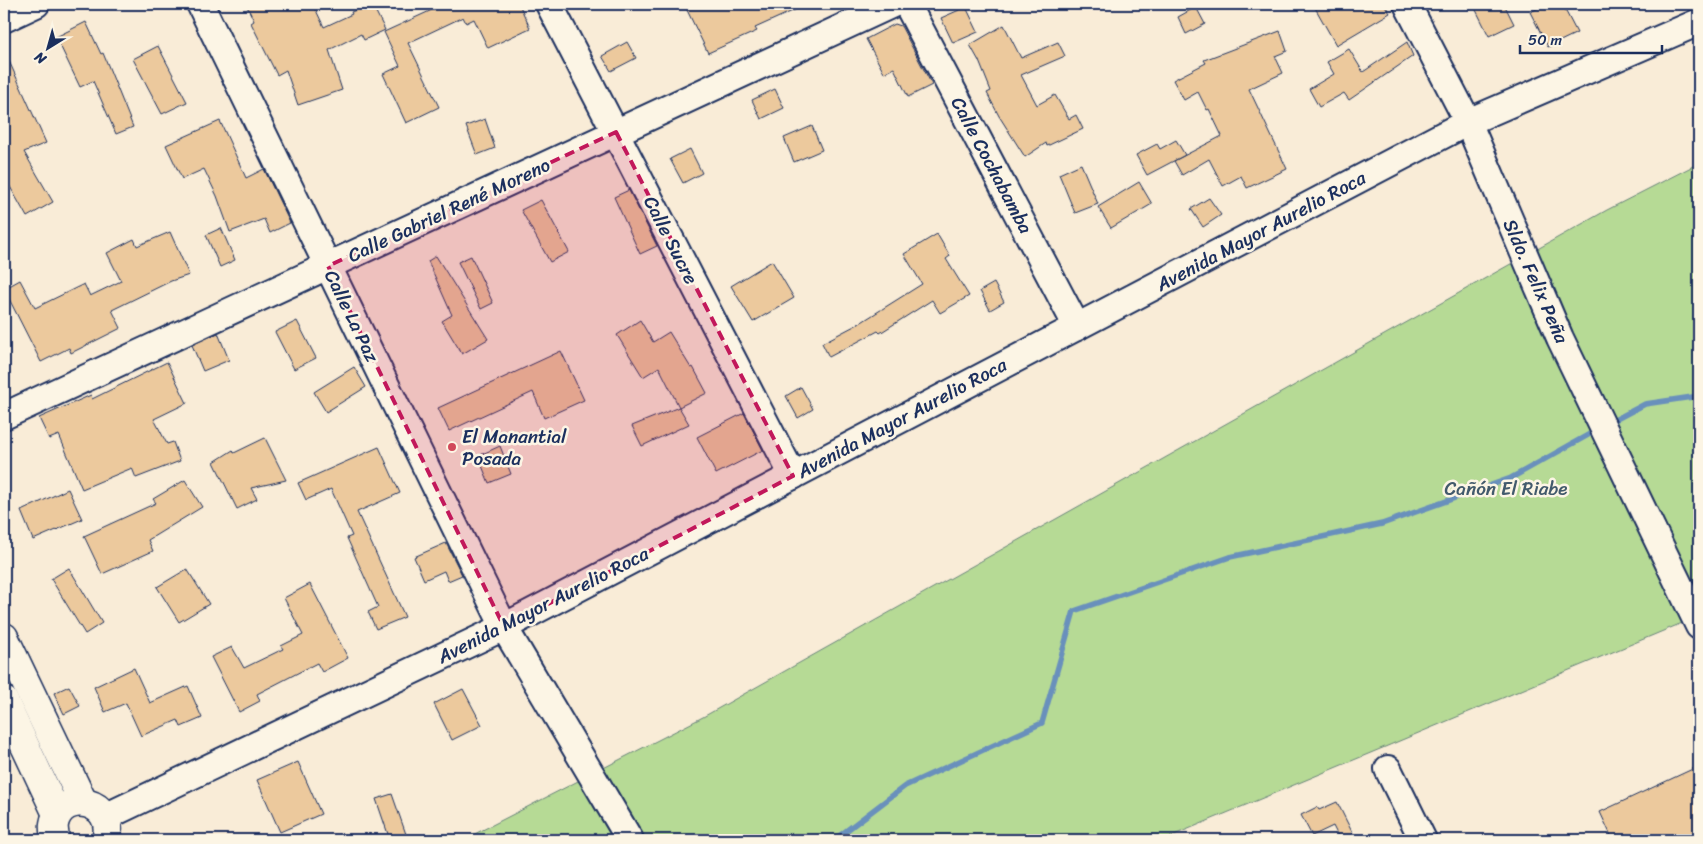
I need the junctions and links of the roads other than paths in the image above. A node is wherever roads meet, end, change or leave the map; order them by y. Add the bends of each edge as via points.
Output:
1 (36, 4) edge
2 (200, 4) edge
3 (549, 4) edge
4 (893, 4) edge
5 (907, 4) edge
6 (1407, 4) edge
7 (4, 19) edge
8 (1699, 22) edge
9 (1468, 122) junction
10 (616, 132) junction
11 (328, 266) junction
12 (1077, 327) junction
13 (4, 416) edge
14 (793, 476) junction
15 (1699, 626) edge
16 (504, 628) junction
17 (4, 636) edge
18 (4, 701) edge
19 (1388, 769) dead end
20 (83, 802) junction
21 (56, 827) edge
22 (106, 828) edge
23 (630, 840) edge
24 (1423, 840) edge

1 - 7 street
2 - 11 street, Calle La Paz
3 - 10 street, Calle Sucre
4 - 10 street, Calle Gabriel René Moreno
5 - 12 street, Calle Cochabamba
6 - 9 street, Sldo. Felix Peña
8 - 9 street, Avenida Mayor Aurelio Roca
9 - 12 street, Avenida Mayor Aurelio Roca
9 - 15 street, Sldo. Felix Peña via 1560,338
10 - 11 street, Calle Gabriel René Moreno
10 - 14 street, Calle Sucre
11 - 13 street, Calle Gabriel René Moreno
11 - 16 street, Calle La Paz
12 - 14 street, Avenida Mayor Aurelio Roca
14 - 16 street, Avenida Mayor Aurelio Roca
16 - 22 street, Avenida Mayor Aurelio Roca
16 - 23 street, Calle La Paz
17 - 20 main road
18 - 21 main road
19 - 24 street
20 - 21 main road via 70,804
20 - 22 main road via 97,807

